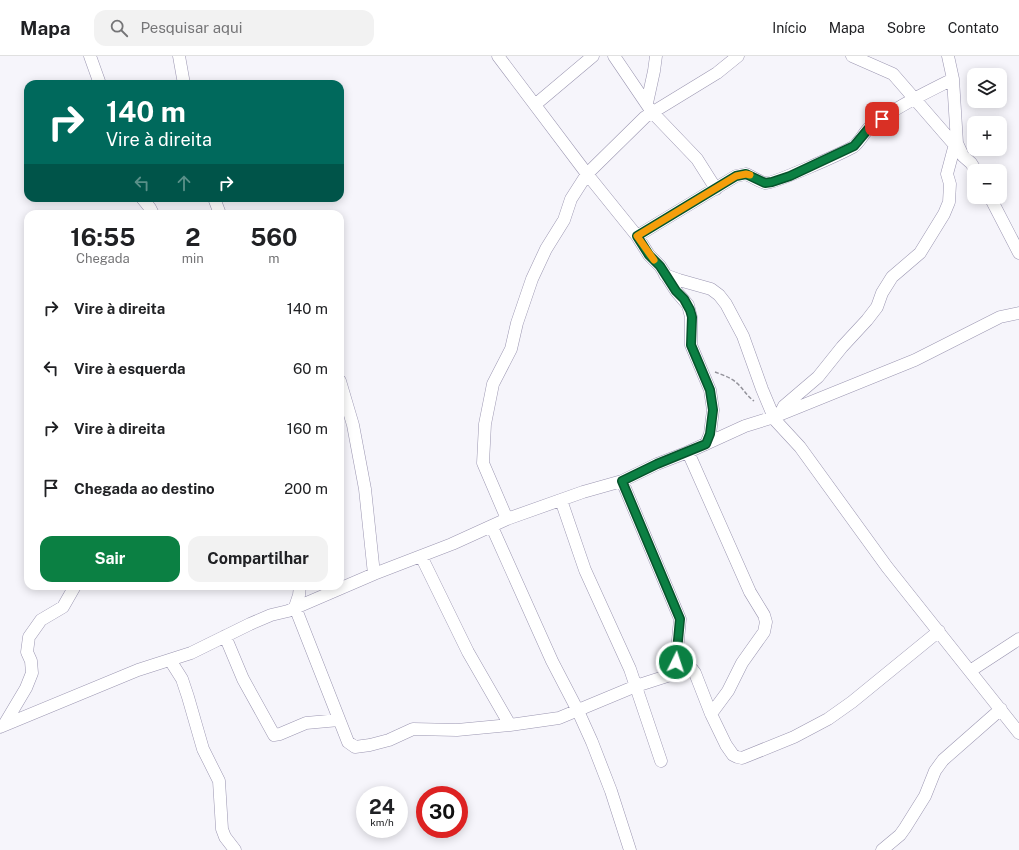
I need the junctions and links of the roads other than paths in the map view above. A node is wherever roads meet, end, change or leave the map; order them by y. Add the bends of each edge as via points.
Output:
1 (90, 56) edge
2 (179, 56) edge
3 (498, 56) edge
4 (592, 56) edge
5 (614, 56) edge
6 (656, 56) edge
7 (738, 56) edge
8 (852, 56) edge
9 (948, 56) edge
10 (953, 79) junction
11 (99, 80) edge
12 (183, 80) edge
13 (915, 98) junction
14 (536, 104) junction
15 (649, 107) junction
16 (957, 148) junction
17 (970, 164) edge
18 (587, 174) junction
19 (716, 189) junction
20 (994, 204) edge
21 (637, 236) junction
22 (1019, 252) edge
23 (665, 275) junction
24 (1019, 313) edge
25 (344, 395) edge
26 (775, 415) junction
27 (344, 419) edge
28 (353, 425) junction
29 (706, 444) junction
30 (688, 452) junction
31 (622, 481) junction
32 (561, 500) junction
33 (507, 519) junction
34 (492, 526) junction
35 (421, 556) junction
36 (374, 574) junction
37 (344, 587) edge
38 (73, 590) edge
39 (300, 590) edge
40 (337, 590) edge
41 (295, 607) junction
42 (939, 630) junction
43 (225, 636) junction
44 (1019, 639) edge
45 (170, 660) junction
46 (970, 671) junction
47 (681, 672) junction
48 (636, 686) junction
49 (1001, 709) junction
50 (578, 711) junction
51 (711, 714) junction
52 (339, 720) junction
53 (510, 725) junction
54 (2, 726) edge
55 (1018, 729) edge
56 (662, 761) dead end
57 (235, 850) edge
58 (630, 850) edge
59 (882, 850) edge

1 - 11 street
2 - 12 street
3 - 14 street
4 - 14 street
5 - 15 street
6 - 15 street
7 - 15 street via 717,73
8 - 13 street via 893,74
9 - 10 street
10 - 13 street
10 - 16 street
13 - 16 street
13 - 19 street via 869,128 854,146 790,176 765,183 746,174 736,176
14 - 18 street
15 - 18 street
15 - 19 street via 697,159
16 - 17 street
16 - 26 street via 947,174 950,184 944,214 920,253 892,277 877,307 818,376
18 - 21 street
18 - 33 street via 571,199 564,220 532,279 517,322 511,349 493,384 485,424 483,463
19 - 21 street
20 - 22 street
21 - 23 street
23 - 26 street via 711,289 719,295 743,336
23 - 29 street via 690,310 691,345 710,390 713,410
24 - 26 street via 994,320 915,360
25 - 28 street
26 - 29 street
26 - 42 street via 888,567
27 - 28 street
28 - 36 street via 365,489
29 - 30 street
30 - 31 street
30 - 51 street via 750,592 766,622 764,632 742,663 724,698
31 - 32 street
31 - 47 street via 680,619 676,662
32 - 33 street
32 - 48 street via 585,570
33 - 34 street
34 - 35 street
34 - 50 street via 552,661
35 - 36 street
35 - 53 street via 468,652
36 - 37 street
38 - 54 street via 63,607 41,620 29,637 27,652 32,673 26,688
39 - 41 street
40 - 41 street
41 - 43 street
41 - 52 street
42 - 46 street
42 - 51 street via 858,698 828,719 794,737 747,756 737,757 730,750
43 - 45 street
43 - 52 street via 243,679 274,735 306,723
44 - 46 street
45 - 54 street via 138,670
45 - 57 street via 182,679 203,749 218,780 222,829
46 - 49 street
47 - 48 street
47 - 51 street via 692,669 695,673
48 - 50 street
48 - 56 street
49 - 55 street
49 - 59 street via 943,760 905,828
50 - 53 street via 559,718
50 - 58 street via 611,791
52 - 53 street via 348,742 355,747 389,740 413,729 457,730

